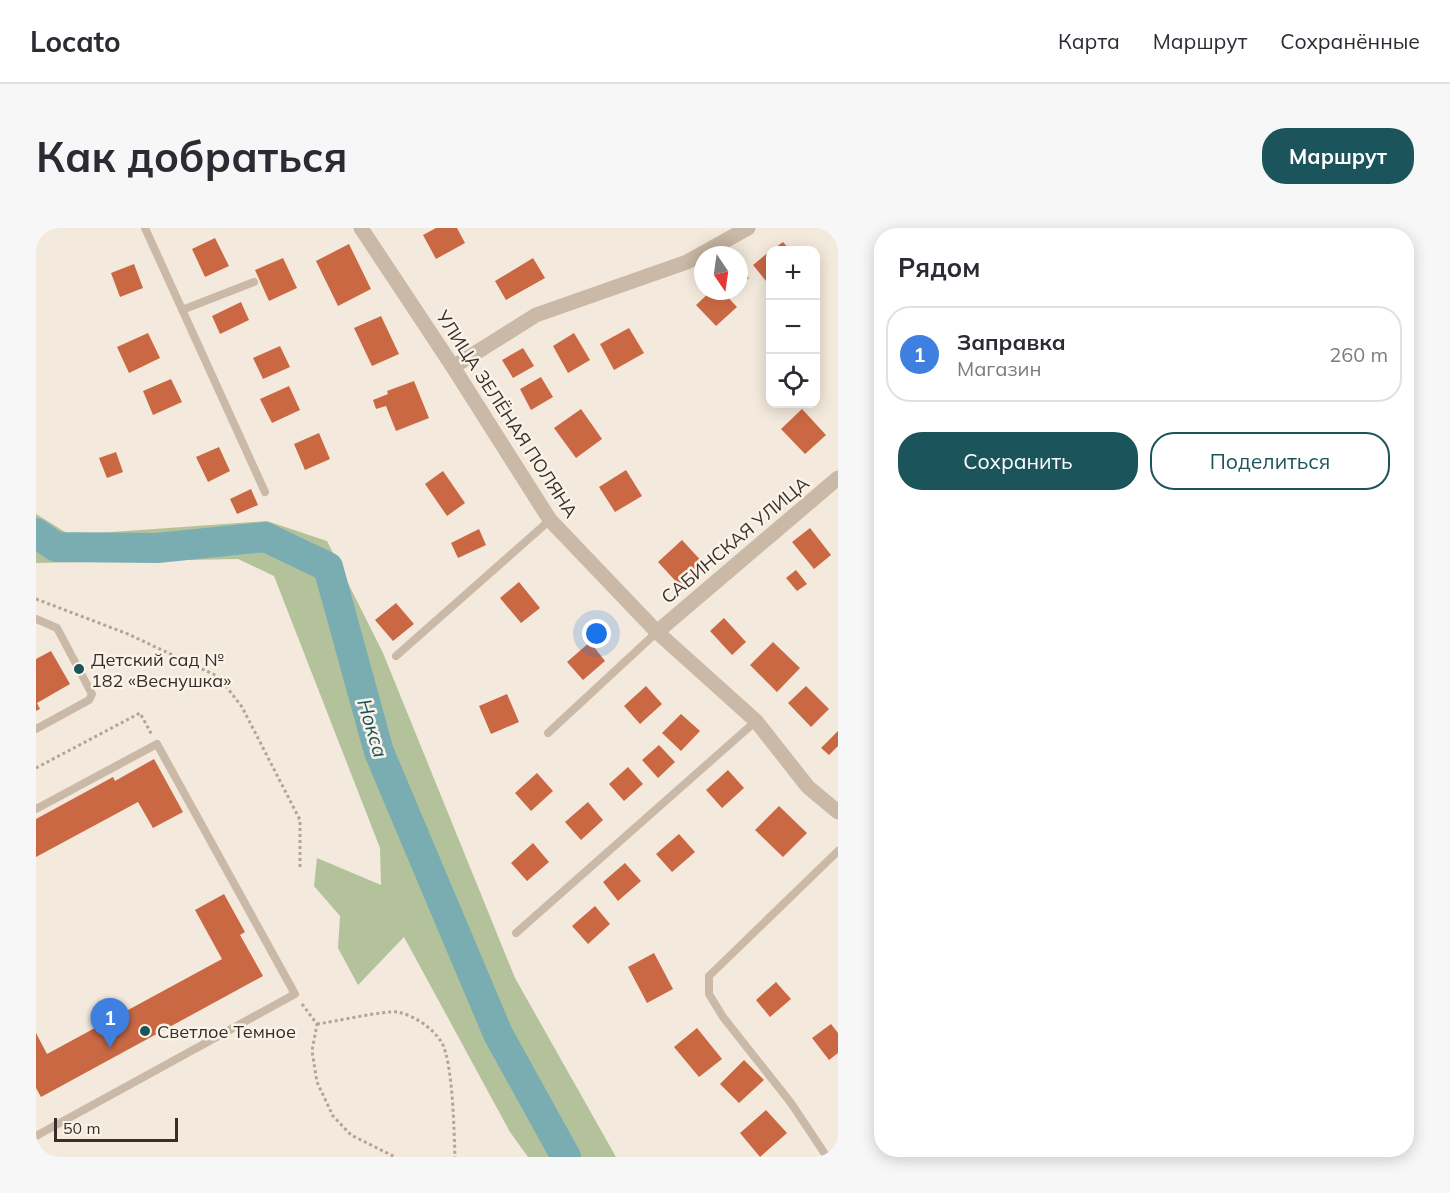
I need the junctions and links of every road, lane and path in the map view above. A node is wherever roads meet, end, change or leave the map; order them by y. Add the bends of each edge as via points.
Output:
1 (145, 228) edge
2 (361, 228) edge
3 (748, 228) edge
4 (254, 282) dead end
5 (182, 310) junction
6 (453, 367) junction
7 (838, 478) edge
8 (265, 492) dead end
9 (550, 520) junction
10 (36, 599) edge
11 (36, 619) edge
12 (657, 632) junction
13 (396, 656) dead end
14 (756, 721) junction
15 (36, 729) edge
16 (548, 733) dead end
17 (157, 744) junction
18 (36, 768) edge
19 (36, 809) edge
20 (838, 812) edge
21 (838, 851) edge
22 (300, 869) dead end
23 (516, 933) dead end
24 (295, 994) junction
25 (317, 1024) junction
26 (36, 1136) edge
27 (394, 1157) edge
28 (455, 1157) edge
29 (827, 1157) edge

1 - 5 lane
2 - 6 street, УЛИЦА ЗЕЛЁНАЯ ПОЛЯНА
3 - 6 street via 687,262 536,315
4 - 5 lane
5 - 8 lane
6 - 9 street, УЛИЦА ЗЕЛЁНАЯ ПОЛЯНА
7 - 12 street, САБИНСКАЯ УЛИЦА
9 - 12 street, УЛИЦА ЗЕЛЁНАЯ ПОЛЯНА
9 - 13 lane
10 - 22 path via 128,634 219,677 243,707 300,820
11 - 15 lane via 57,628 92,694 89,700
12 - 14 street, УЛИЦА ЗЕЛЁНАЯ ПОЛЯНА
12 - 16 lane
14 - 20 street, УЛИЦА ЗЕЛЁНАЯ ПОЛЯНА via 808,787
14 - 23 lane
17 - 18 path via 140,713
17 - 19 lane
17 - 24 lane
21 - 29 lane via 709,975 710,994 723,1017 791,1103
24 - 25 path
24 - 26 lane
25 - 27 path via 312,1051 317,1082 333,1116 351,1135
25 - 28 path via 396,1012 422,1021 442,1044 448,1069

